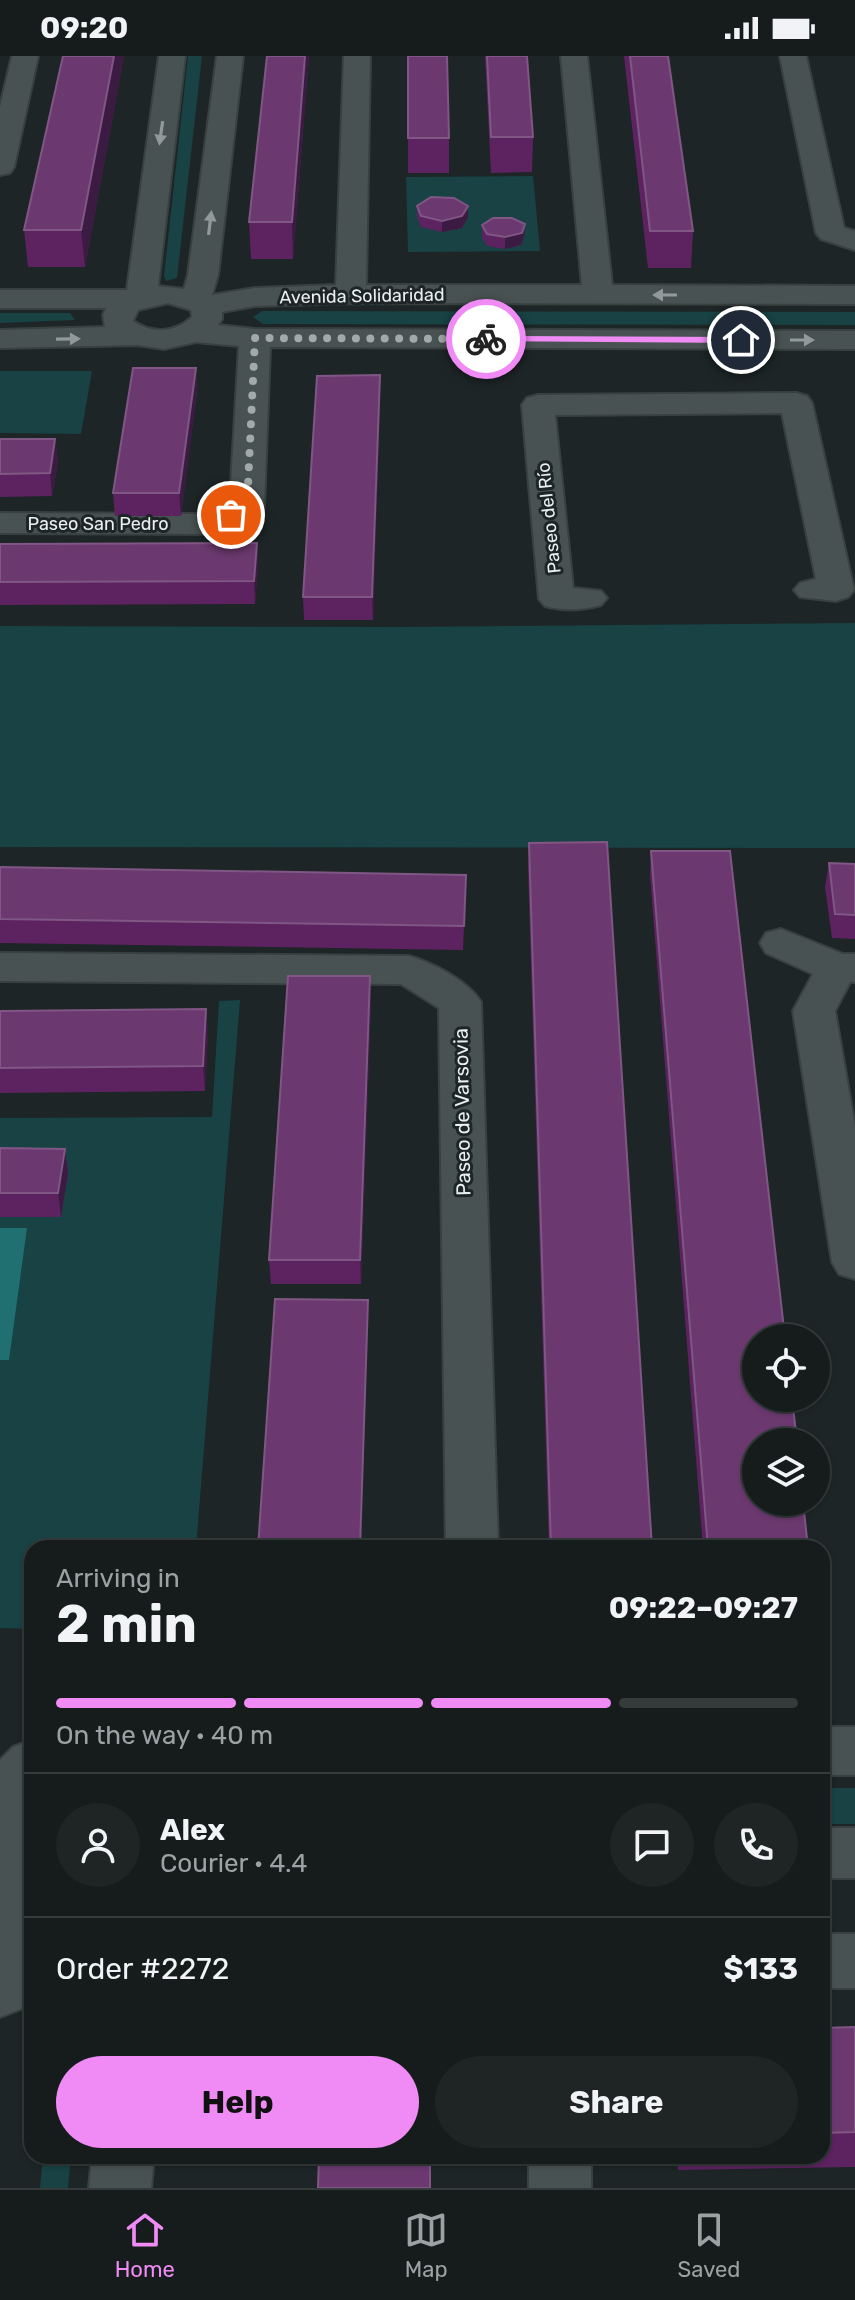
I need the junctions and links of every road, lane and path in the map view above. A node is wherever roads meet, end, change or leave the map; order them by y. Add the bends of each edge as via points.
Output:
1 (25, 56) edge
2 (172, 56) edge
3 (230, 56) edge
4 (357, 56) edge
5 (574, 56) edge
6 (793, 56) edge
7 (6, 121) edge
8 (0, 167) edge
9 (855, 241) edge
10 (350, 284) junction
11 (597, 284) junction
12 (855, 295) edge
13 (137, 298) junction
14 (0, 299) edge
15 (198, 312) junction
16 (136, 336) junction
17 (0, 339) edge
18 (855, 340) edge
19 (254, 355) junction
20 (658, 355) junction
21 (664, 405) junction
22 (0, 523) edge
23 (812, 590) dead end
24 (589, 598) dead end
25 (781, 943) dead end
26 (0, 967) edge
27 (846, 968) edge
28 (855, 1262) edge
29 (472, 1540) edge
30 (830, 1751) edge
31 (855, 1751) edge
32 (0, 1754) edge
33 (24, 1757) edge
34 (24, 1769) edge
35 (830, 1853) edge
36 (855, 1853) edge
37 (18, 1855) edge
38 (830, 1961) edge
39 (855, 1961) edge
40 (0, 1990) edge
41 (122, 2164) edge
42 (560, 2164) edge
43 (120, 2188) edge
44 (560, 2188) edge

1 - 7 street
2 -> 13 street
15 -> 3 street
4 - 10 street
5 - 11 street
6 - 9 street via 831,233
7 - 8 street
10 - 11 street, Avenida Solidaridad
10 - 15 street, Avenida Solidaridad via 255,297
12 -> 11 street, Avenida Solidaridad
13 - 14 street
13 - 15 street via 169,294
13 - 16 street via 116,316 118,324
15 - 16 street via 165,339
15 - 19 street, Avenida Solidaridad
17 -> 16 street
20 -> 18 street, Avenida Solidaridad
19 - 20 street, Avenida Solidaridad
19 - 22 street, Paseo San Pedro via 247,507 215,524
20 - 21 street
21 - 23 street, Paseo del Río via 794,392 836,590
21 - 24 street, Paseo del Río via 538,398 557,599
25 - 27 street
26 - 29 street, Paseo de Varsovia via 409,970 460,1002
27 - 28 street via 814,1011
30 - 31 street
32 - 33 street
34 - 37 street via 8,1788 2,1808 2,1828
35 - 36 street
37 - 40 street
38 - 39 street
41 - 43 street
42 - 44 street

